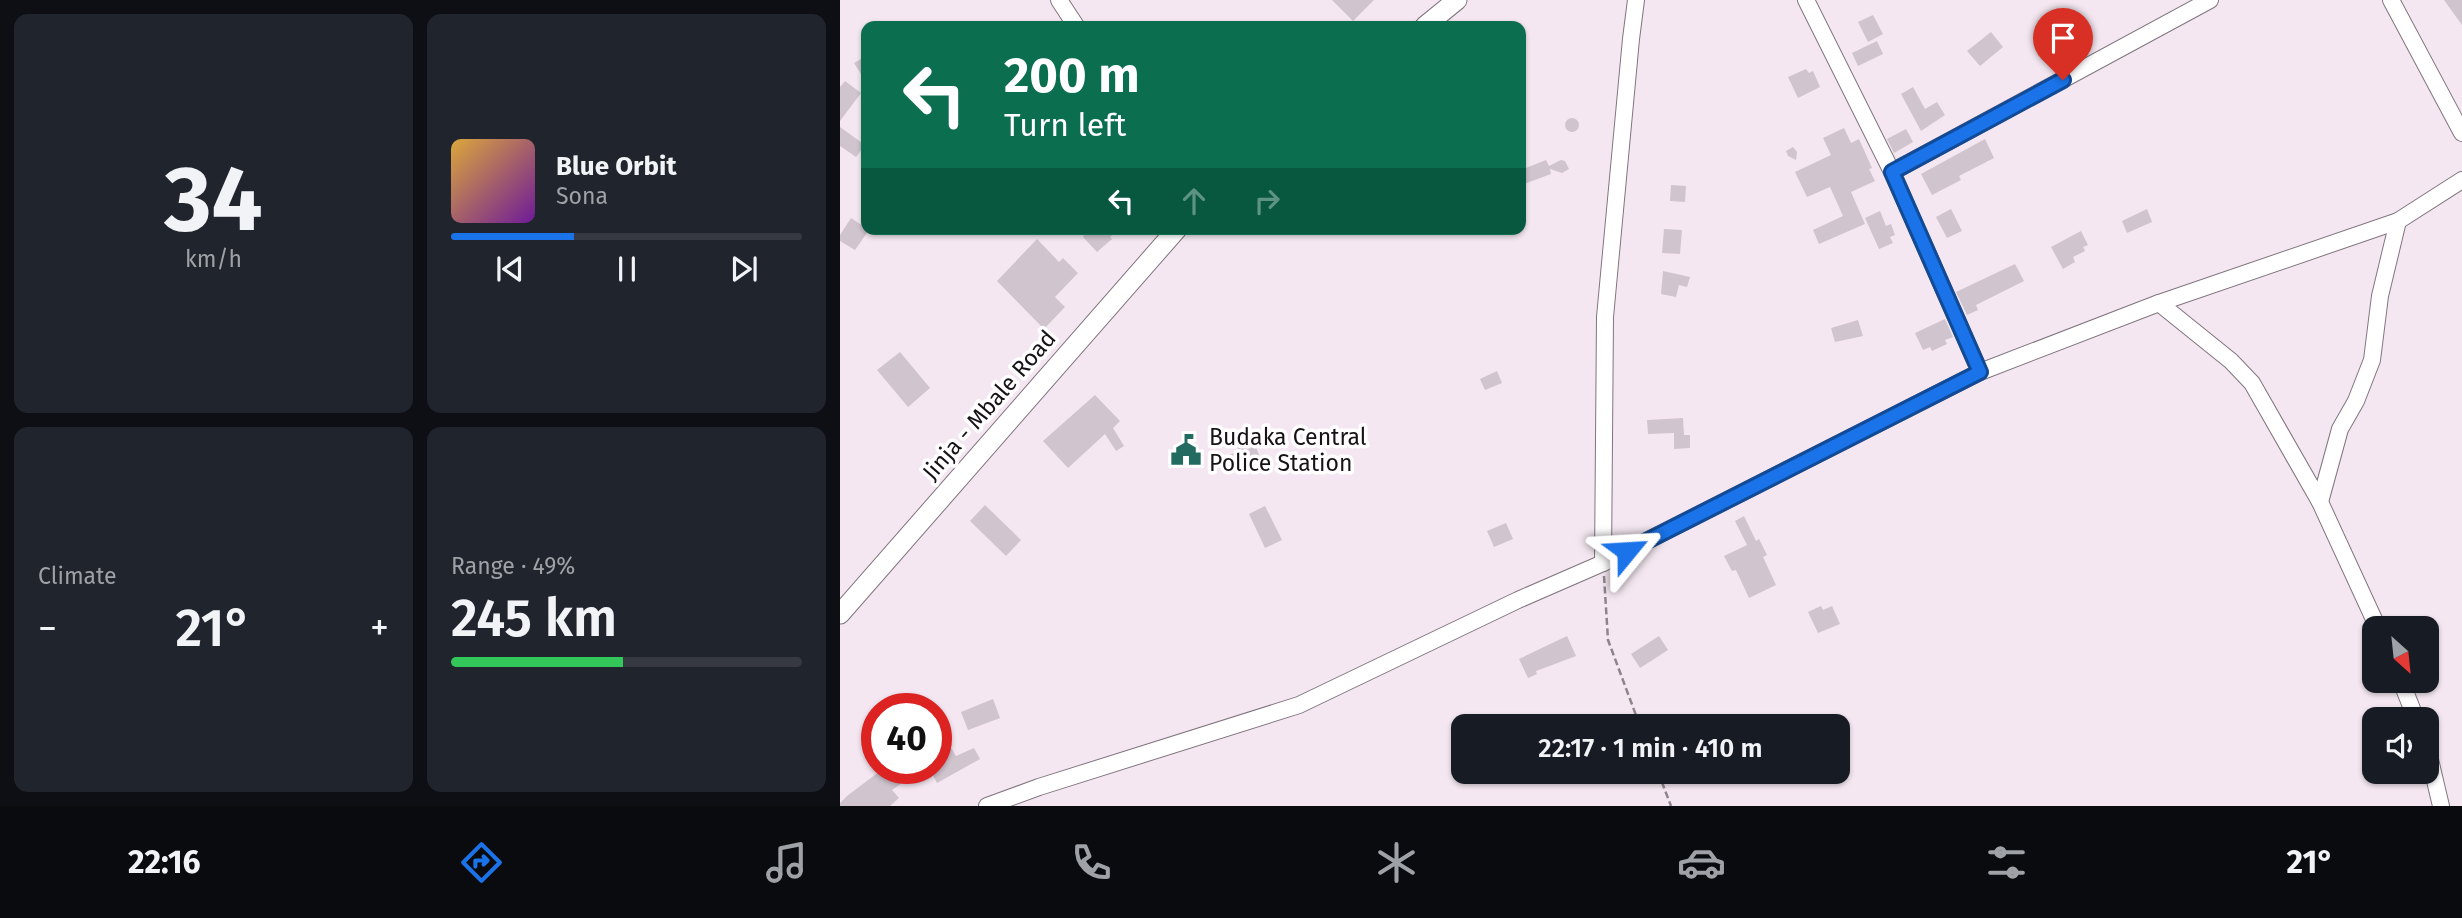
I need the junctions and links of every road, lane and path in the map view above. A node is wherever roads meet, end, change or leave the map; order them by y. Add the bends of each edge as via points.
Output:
1 (1059, 0) edge
2 (1457, 0) edge
3 (1636, 0) edge
4 (1806, 0) edge
5 (2210, 0) edge
6 (2394, 0) edge
7 (1073, 21) edge
8 (1431, 21) edge
9 (2462, 133) edge
10 (1892, 172) junction
11 (2462, 180) edge
12 (2398, 221) junction
13 (1172, 235) edge
14 (2160, 303) junction
15 (1980, 372) junction
16 (2320, 502) junction
17 (1603, 563) junction
18 (840, 614) edge
19 (2372, 616) edge
20 (1636, 714) edge
21 (1663, 784) edge
22 (2436, 784) edge
23 (987, 806) edge
24 (1671, 806) edge
25 (2441, 806) edge

1 - 7 street
2 - 8 main road
3 - 17 street via 1605,317
4 - 10 street
5 - 10 street
6 - 9 street
10 - 15 street
11 - 12 street
12 - 14 street
12 - 16 street via 2380,296 2372,360 2340,429
13 - 18 main road, Jinja - Mbale Road
14 - 15 street
14 - 16 street via 2252,383
15 - 17 street
16 - 19 street
17 - 20 path via 1608,640
17 - 23 street via 1299,705
21 - 24 path
22 - 25 street

